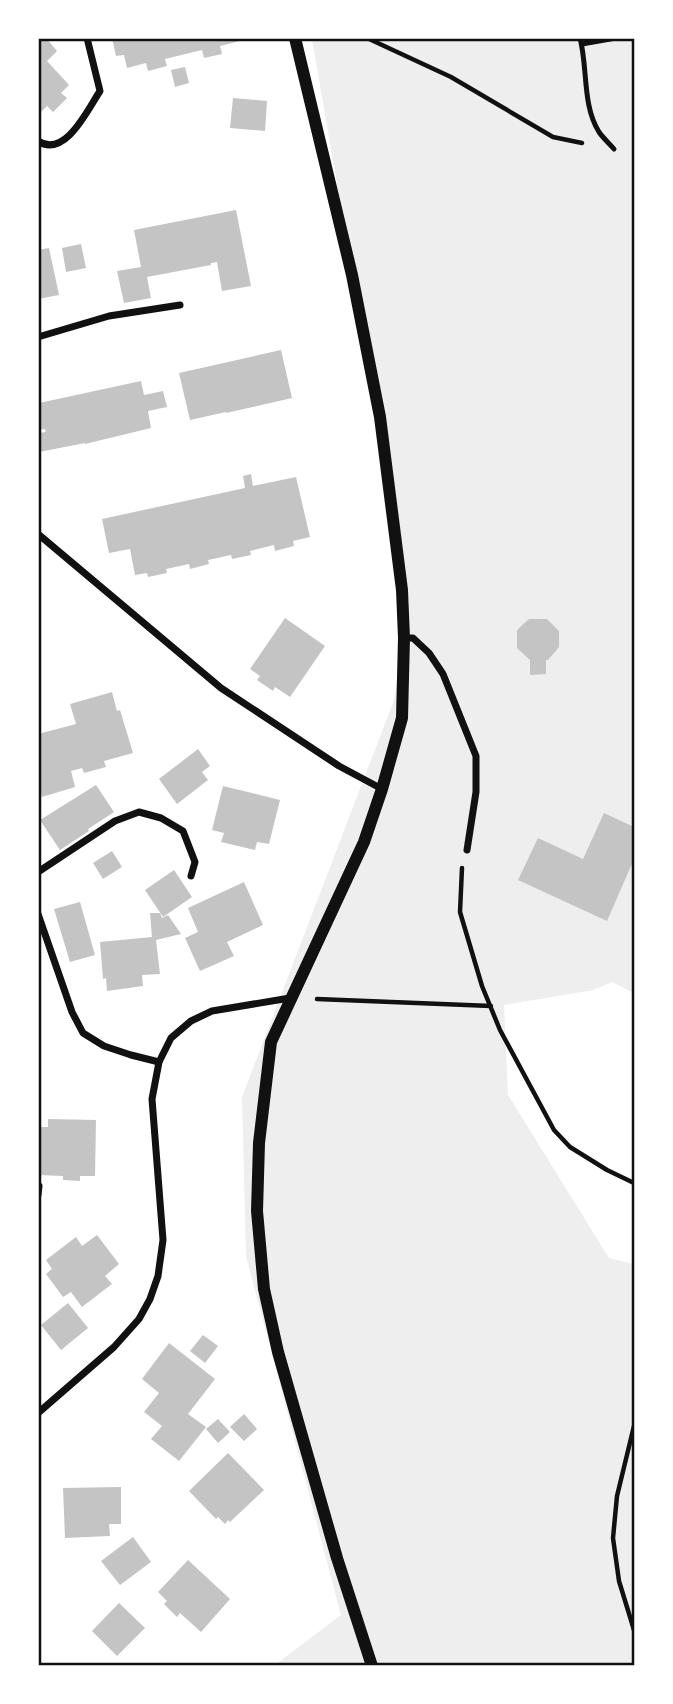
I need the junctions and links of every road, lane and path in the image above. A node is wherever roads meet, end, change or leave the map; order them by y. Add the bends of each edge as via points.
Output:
1 (88, 38) edge
2 (295, 38) edge
3 (367, 38) edge
4 (616, 38) edge
5 (581, 41) edge
6 (38, 141) edge
7 (614, 149) joint
8 (180, 305) dead end
9 (38, 337) edge
10 (38, 534) edge
11 (404, 638) junction
12 (382, 789) junction
13 (467, 850) joint
14 (38, 872) edge
15 (191, 876) dead end
16 (38, 914) edge
17 (290, 998) junction
18 (491, 1006) junction
19 (159, 1062) junction
20 (635, 1183) edge
21 (39, 1186) edge
22 (38, 1195) edge
23 (38, 1413) edge
24 (635, 1426) edge
25 (635, 1630) edge
26 (372, 1665) edge

1 - 6 street via 100,91 74,132 54,146
2 - 11 street via 352,275 380,417
3 - 7 path via 451,77 553,137
4 - 5 lane
5 - 7 lane via 594,120
8 - 9 street via 109,316
10 - 12 street via 221,688
11 - 12 street via 402,718
11 - 13 street via 413,638 443,674 476,756
12 - 17 street via 364,842
13 - 18 path via 460,912
14 - 15 street via 115,821 139,812 183,831 195,862
16 - 19 street via 83,1033 104,1045
17 - 18 path
17 - 19 street via 212,1012 191,1021 170,1038
17 - 26 street via 271,1042 259,1143 257,1211 264,1289 278,1352
18 - 20 path via 554,1130 570,1147
19 - 23 street via 152,1099 163,1240 158,1276 139,1319
21 - 22 street
24 - 25 path via 617,1496 613,1538 619,1581

